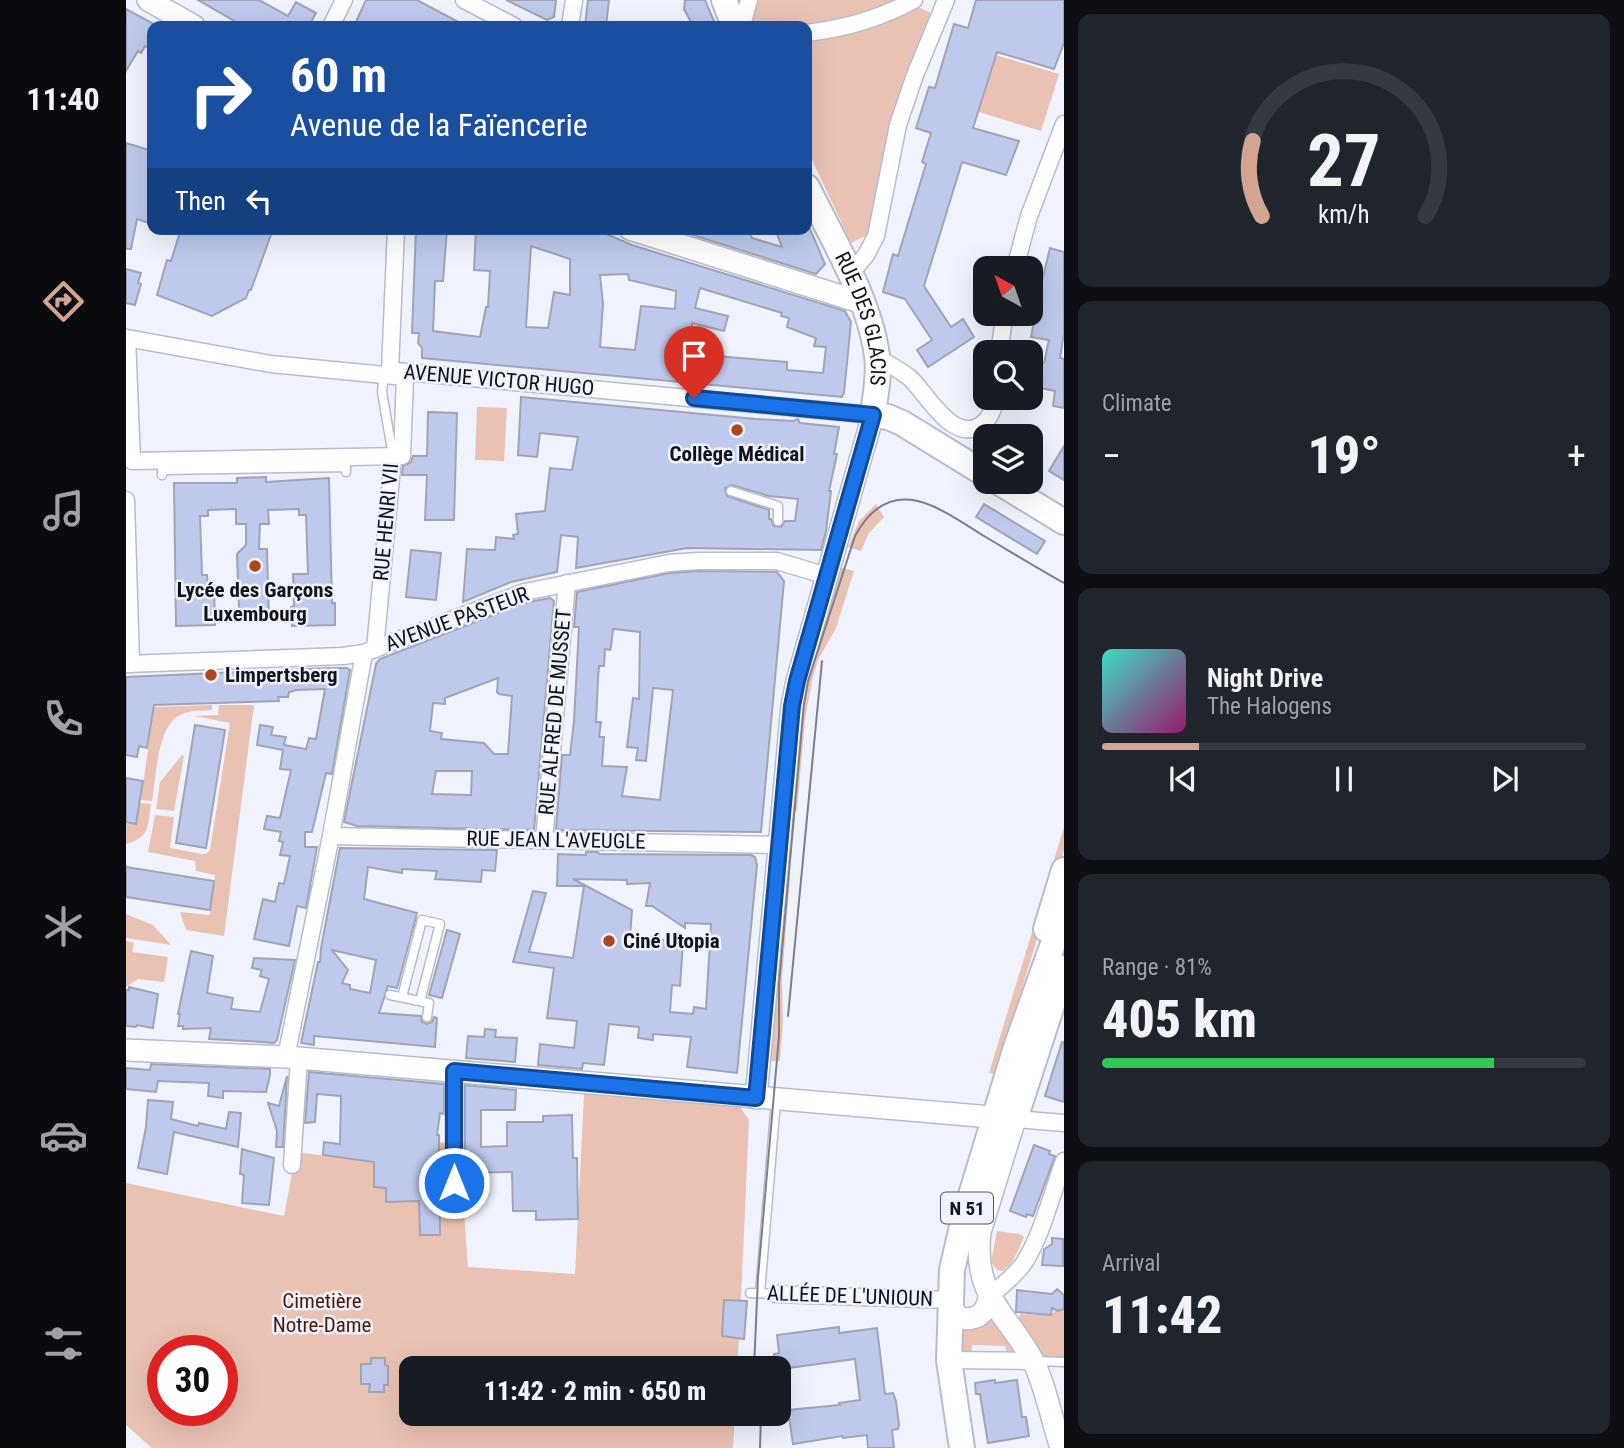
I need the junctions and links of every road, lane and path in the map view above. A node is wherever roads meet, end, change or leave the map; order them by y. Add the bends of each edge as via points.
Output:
1 (148, 0) edge
2 (344, 0) edge
3 (464, 0) edge
4 (574, 0) edge
5 (724, 0) edge
6 (749, 0) edge
7 (947, 0) edge
8 (912, 1) edge
9 (940, 17) junction
10 (185, 21) edge
11 (334, 21) edge
12 (504, 21) edge
13 (571, 21) edge
14 (732, 21) edge
15 (743, 21) edge
16 (812, 32) edge
17 (1064, 124) edge
18 (812, 197) edge
19 (396, 235) edge
20 (649, 235) edge
21 (1018, 256) edge
22 (849, 275) junction
23 (863, 303) junction
24 (126, 332) edge
25 (878, 358) junction
26 (389, 373) junction
27 (992, 410) edge
28 (873, 415) junction
29 (393, 456) junction
30 (973, 467) edge
31 (346, 472) dead end
32 (162, 475) dead end
33 (731, 491) dead end
34 (1018, 494) edge
35 (126, 500) edge
36 (778, 521) dead end
37 (1064, 522) edge
38 (827, 576) junction
39 (567, 583) junction
40 (370, 651) junction
41 (129, 664) edge
42 (331, 836) junction
43 (544, 840) junction
44 (780, 845) junction
45 (1064, 870) edge
46 (1064, 913) edge
47 (1064, 928) edge
48 (1064, 968) edge
49 (390, 995) dead end
50 (402, 997) junction
51 (420, 1001) junction
52 (427, 1017) dead end
53 (126, 1050) edge
54 (1025, 1052) junction
55 (293, 1057) junction
56 (454, 1071) junction
57 (766, 1099) junction
58 (1005, 1118) junction
59 (1064, 1123) edge
60 (1064, 1161) edge
61 (292, 1166) dead end
62 (454, 1183) dead end
63 (762, 1293) joint
64 (987, 1293) junction
65 (949, 1299) junction
66 (949, 1360) junction
67 (1033, 1362) junction
68 (1064, 1362) edge
69 (962, 1448) edge
70 (1061, 1448) edge

1 - 10 main road
2 - 11 street
3 - 12 street
4 - 13 street
5 - 14 main road
6 - 15 street
7 - 9 street
8 - 9 street
8 - 16 street via 867,22
9 - 22 street via 898,125 876,236
17 - 21 street
18 - 22 main road, RUE DES GLACIS
19 - 26 street
20 - 23 main road
22 - 23 main road, RUE DES GLACIS
23 - 25 main road, RUE DES GLACIS
24 - 26 street, AVENUE VICTOR HUGO
25 - 27 street via 912,380 944,418 959,428 982,424
25 - 28 main road, RUE DES GLACIS
26 - 28 street, AVENUE VICTOR HUGO
26 - 29 street, RUE HENRI VII via 405,377 402,456
26 - 29 street via 271,364 127,338 132,461
28 - 30 main road, RUE DES GLACIS via 902,423
28 - 38 main road
29 - 40 street, RUE HENRI VII
31 - 32 lane via 346,467 219,468 162,470
33 - 36 lane via 778,506
34 - 37 main road
35 - 41 street
38 - 39 street, AVENUE PASTEUR via 776,556 669,563
38 - 44 main road via 792,706
39 - 40 street, AVENUE PASTEUR via 508,597
39 - 43 street, RUE ALFRED DE MUSSET
40 - 41 street, AVENUE PASTEUR via 343,656
40 - 42 street, RUE HENRI VII
42 - 43 street, RUE JEAN L'AVEUGLE
42 - 55 street, RUE HENRI VII
43 - 44 street, RUE JEAN L'AVEUGLE
44 - 57 main road
45 - 54 main road, N 51 via 1035,965
46 - 54 main road, N 51
47 - 54 main road, N 51
48 - 54 main road, N 51
49 - 50 lane
50 - 51 lane
50 - 51 lane via 422,920 440,925
51 - 52 lane via 429,1003
53 - 55 main road
54 - 58 main road, N 51
55 - 56 main road
55 - 61 street, RUE HENRI VII
56 - 57 main road
56 - 62 street
57 - 58 main road
57 - 63 lane
58 - 59 street
58 - 64 main road via 978,1251
58 - 65 main road, N 51 via 960,1231
60 - 64 street via 1024,1263 1008,1281
63 - 65 street, ALLÉE DE L'UNIOUN
64 - 65 main road via 978,1284 962,1283
64 - 65 main road via 988,1305 977,1317 960,1318
64 - 67 main road
65 - 66 main road, N 51
66 - 67 street
66 - 69 main road, N 51
67 - 68 lane
67 - 70 main road

